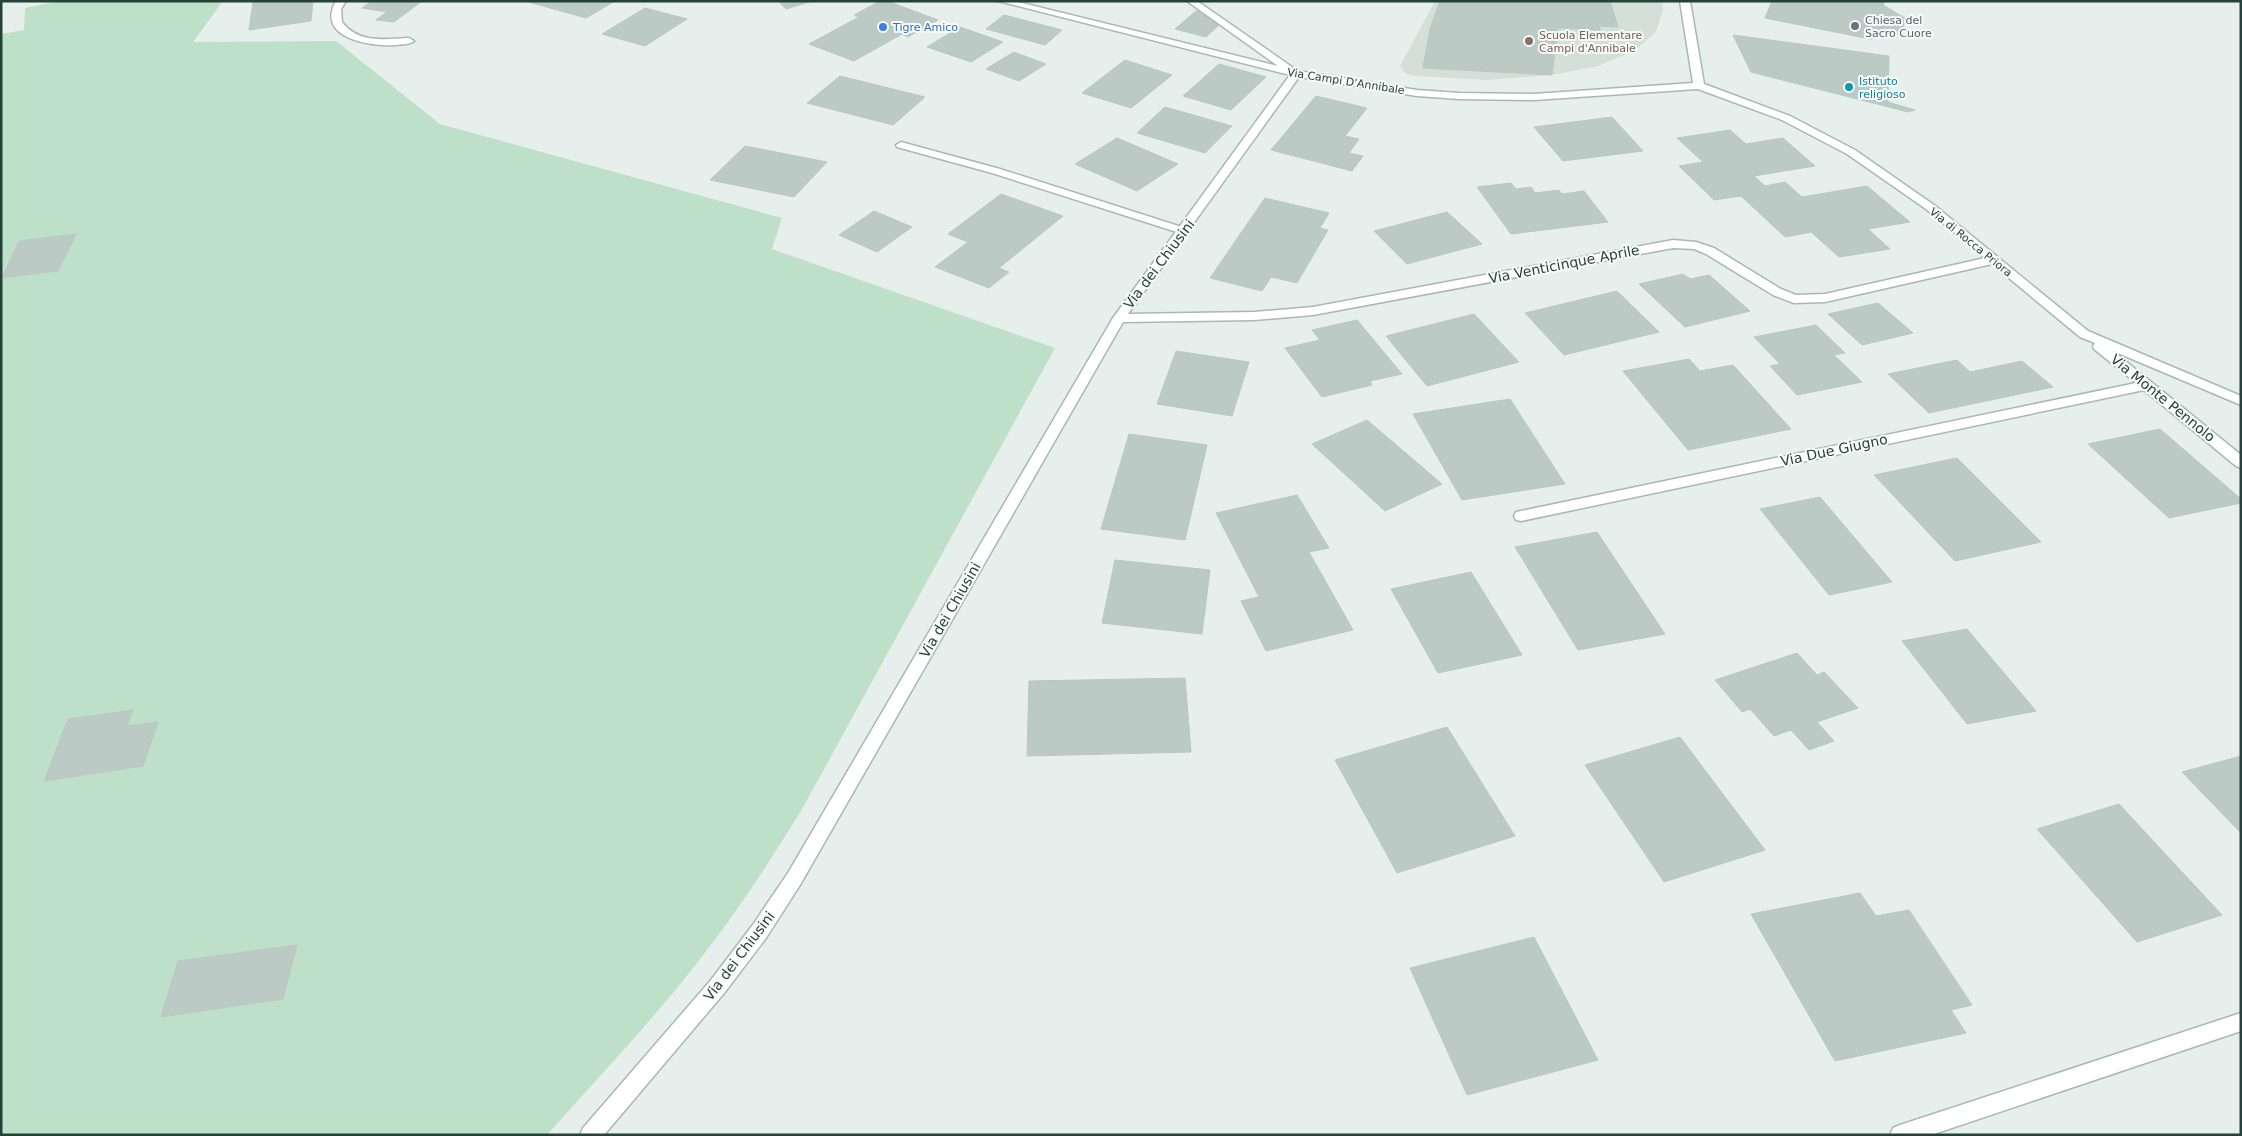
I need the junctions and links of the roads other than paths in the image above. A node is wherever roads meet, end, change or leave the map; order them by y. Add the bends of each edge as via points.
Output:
1 (341, 1) edge
2 (1002, 1) edge
3 (1191, 1) edge
4 (1685, 1) edge
5 (410, 41) dead end
6 (1296, 74) junction
7 (1699, 86) junction
8 (901, 145) dead end
9 (1184, 231) junction
10 (1993, 260) junction
11 (1119, 318) junction
12 (2084, 334) junction
13 (2148, 385) junction
14 (2241, 402) edge
15 (2241, 463) edge
16 (1521, 516) dead end
17 (2241, 1022) edge
18 (590, 1135) edge
19 (1900, 1135) edge

1 - 5 street via 336,19 344,31 371,42
2 - 6 street, Via Campi D'Annibale
3 - 6 street
4 - 7 street
6 - 7 street, Via Campi D'Annibale via 1417,92 1478,97 1582,95
6 - 9 street, Via dei Chiusini
7 - 10 street, Via di Rocca Priora via 1786,118 1836,143 1900,185
8 - 9 street via 996,171
9 - 11 street, Via dei Chiusini
10 - 11 street, Via Venticinque Aprile via 1826,298 1794,299 1710,251 1673,244 1313,311 1254,316
10 - 12 street, Via di Rocca Priora
11 - 18 street, Via dei Chiusini via 794,879 718,986
12 - 13 street, Via Monte Pennolo
12 - 14 street, Via di Rocca Priora
13 - 15 street, Via Monte Pennolo
13 - 16 street, Via Due Giugno
17 - 19 street

